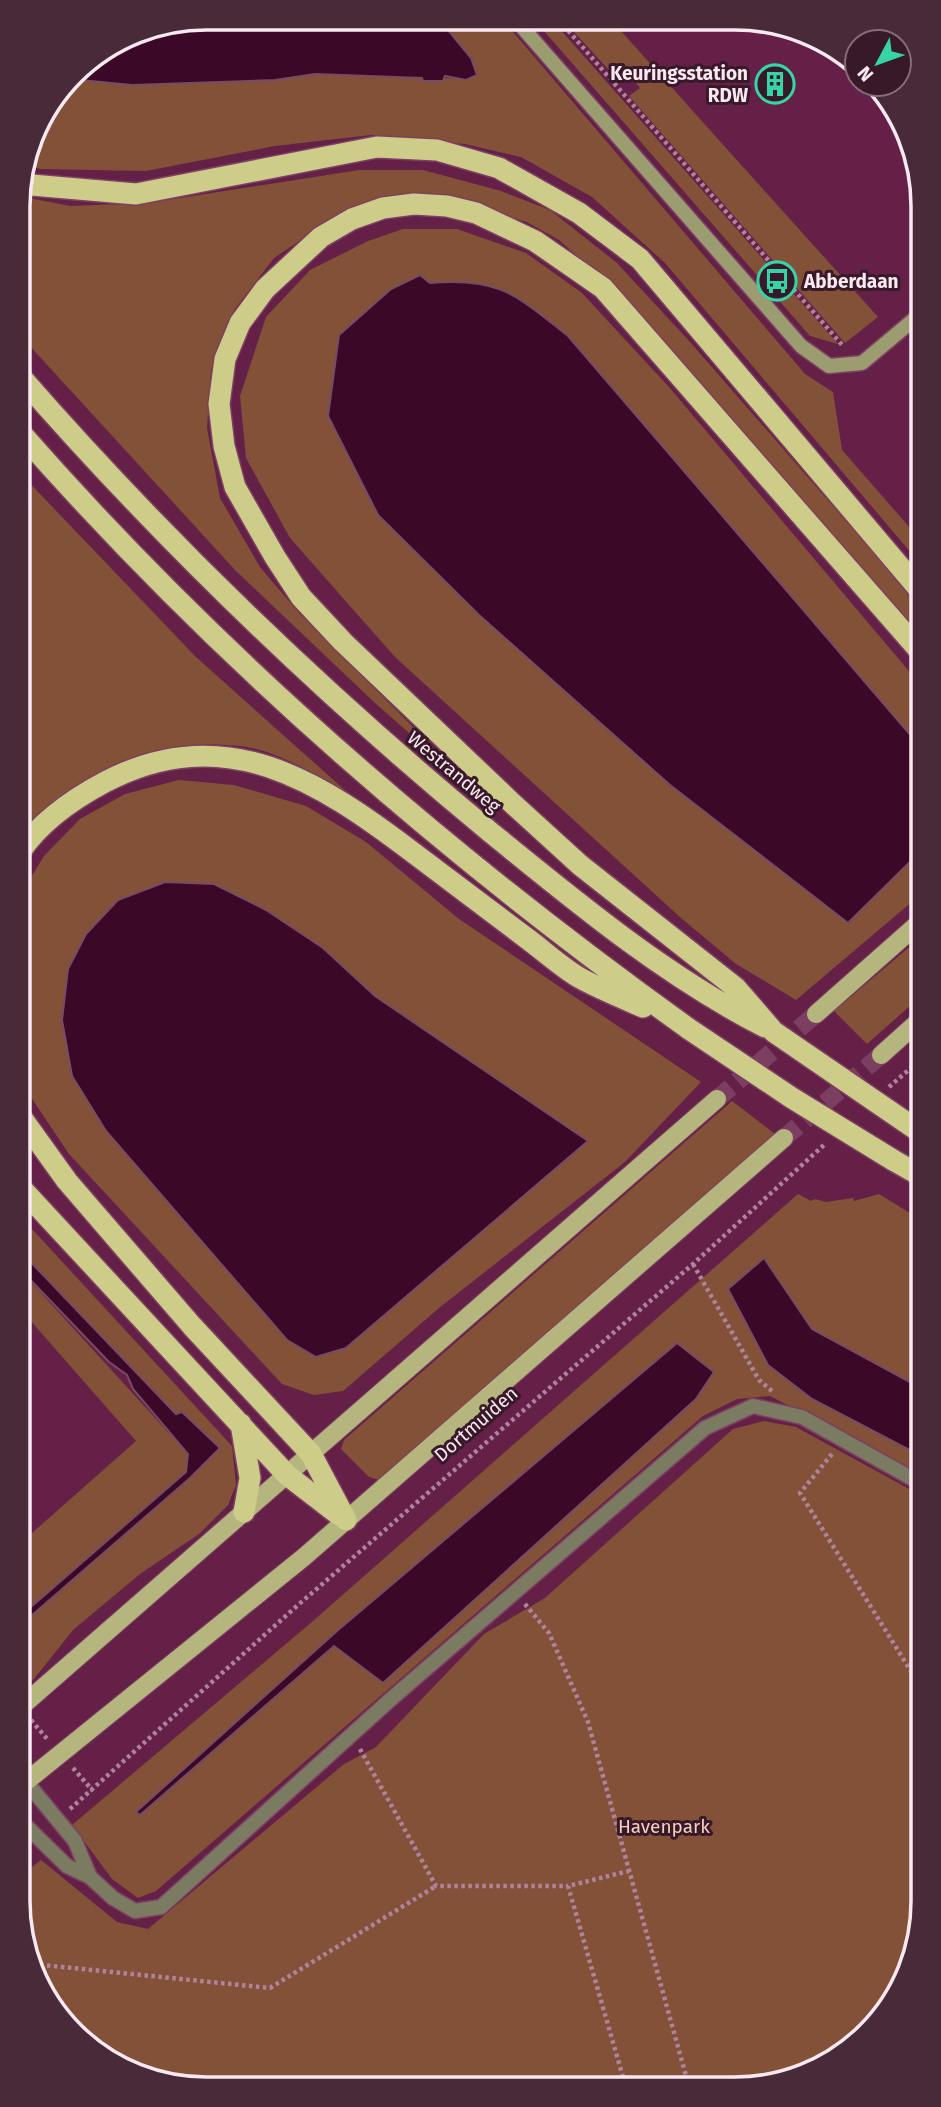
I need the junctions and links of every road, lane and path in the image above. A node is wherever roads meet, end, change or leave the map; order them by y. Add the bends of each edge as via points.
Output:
1 (525, 30) edge
2 (568, 30) edge
3 (31, 185) edge
4 (911, 322) edge
5 (856, 364) junction
6 (30, 386) edge
7 (30, 443) edge
8 (911, 580) edge
9 (911, 641) edge
10 (30, 838) edge
11 (911, 930) edge
12 (817, 1014) tunnel mouth
13 (911, 1028) edge
14 (689, 1029) junction
15 (774, 1032) junction
16 (881, 1055) tunnel mouth
17 (911, 1068) edge
18 (881, 1095) dead end
19 (717, 1099) tunnel mouth
20 (911, 1126) edge
21 (30, 1129) edge
22 (785, 1138) tunnel mouth
23 (831, 1138) dead end
24 (911, 1171) edge
25 (30, 1198) edge
26 (694, 1264) junction
27 (802, 1417) junction
28 (241, 1424) junction
29 (843, 1440) junction
30 (312, 1454) junction
31 (287, 1475) junction
32 (911, 1478) edge
33 (244, 1512) junction
34 (346, 1520) junction
35 (516, 1593) junction
36 (911, 1671) edge
37 (30, 1699) edge
38 (352, 1734) junction
39 (30, 1777) edge
40 (30, 1787) edge
41 (58, 1819) junction
42 (30, 1830) edge
43 (629, 1871) junction
44 (90, 1877) junction
45 (436, 1886) junction
46 (568, 1886) junction
47 (42, 1965) edge
48 (623, 2077) edge
49 (686, 2077) edge

1 - 5 main road via 801,346 830,366
2 - 5 path
3 - 8 highway via 136,194 377,147 437,150 499,168 579,213 640,259
4 - 5 main road
6 - 15 highway, Westrandweg via 218,586 350,712 538,871 719,1003
7 - 14 highway via 124,544 316,734 505,893
9 - 15 highway via 603,288 524,236 476,213 414,204 352,219 321,237 265,289 240,323 225,359 219,404 223,446 235,487 302,597 521,812 580,865 736,988
10 - 14 highway via 82,795 137,766 211,756 253,762 307,782 358,811 579,978
11 - 12 main road
13 - 16 main road
14 - 24 highway, bridge
15 - 20 highway, Westrandweg, bridge
17 - 18 path
19 - 30 main road
21 - 30 highway via 85,1202 192,1326
22 - 34 main road, Dortmuiden
23 - 26 path, Dortmuiden
25 - 28 highway
26 - 27 path via 759,1380
26 - 41 path, Dortmuiden
27 - 29 street
27 - 35 street via 753,1406 705,1428
28 - 31 highway
28 - 33 highway via 250,1478
29 - 32 street
29 - 36 path via 800,1493
30 - 31 main road
30 - 34 highway
31 - 33 main road
31 - 34 highway
33 - 37 main road
34 - 39 main road, Dortmuiden via 155,1680
35 - 38 street
35 - 43 path via 549,1633 588,1723
38 - 44 street via 160,1907 135,1911
38 - 45 path
40 - 41 street
41 - 44 street via 75,1841
42 - 44 street via 67,1866
43 - 46 path
43 - 49 path
45 - 46 path
45 - 47 path via 270,1988
46 - 48 path

